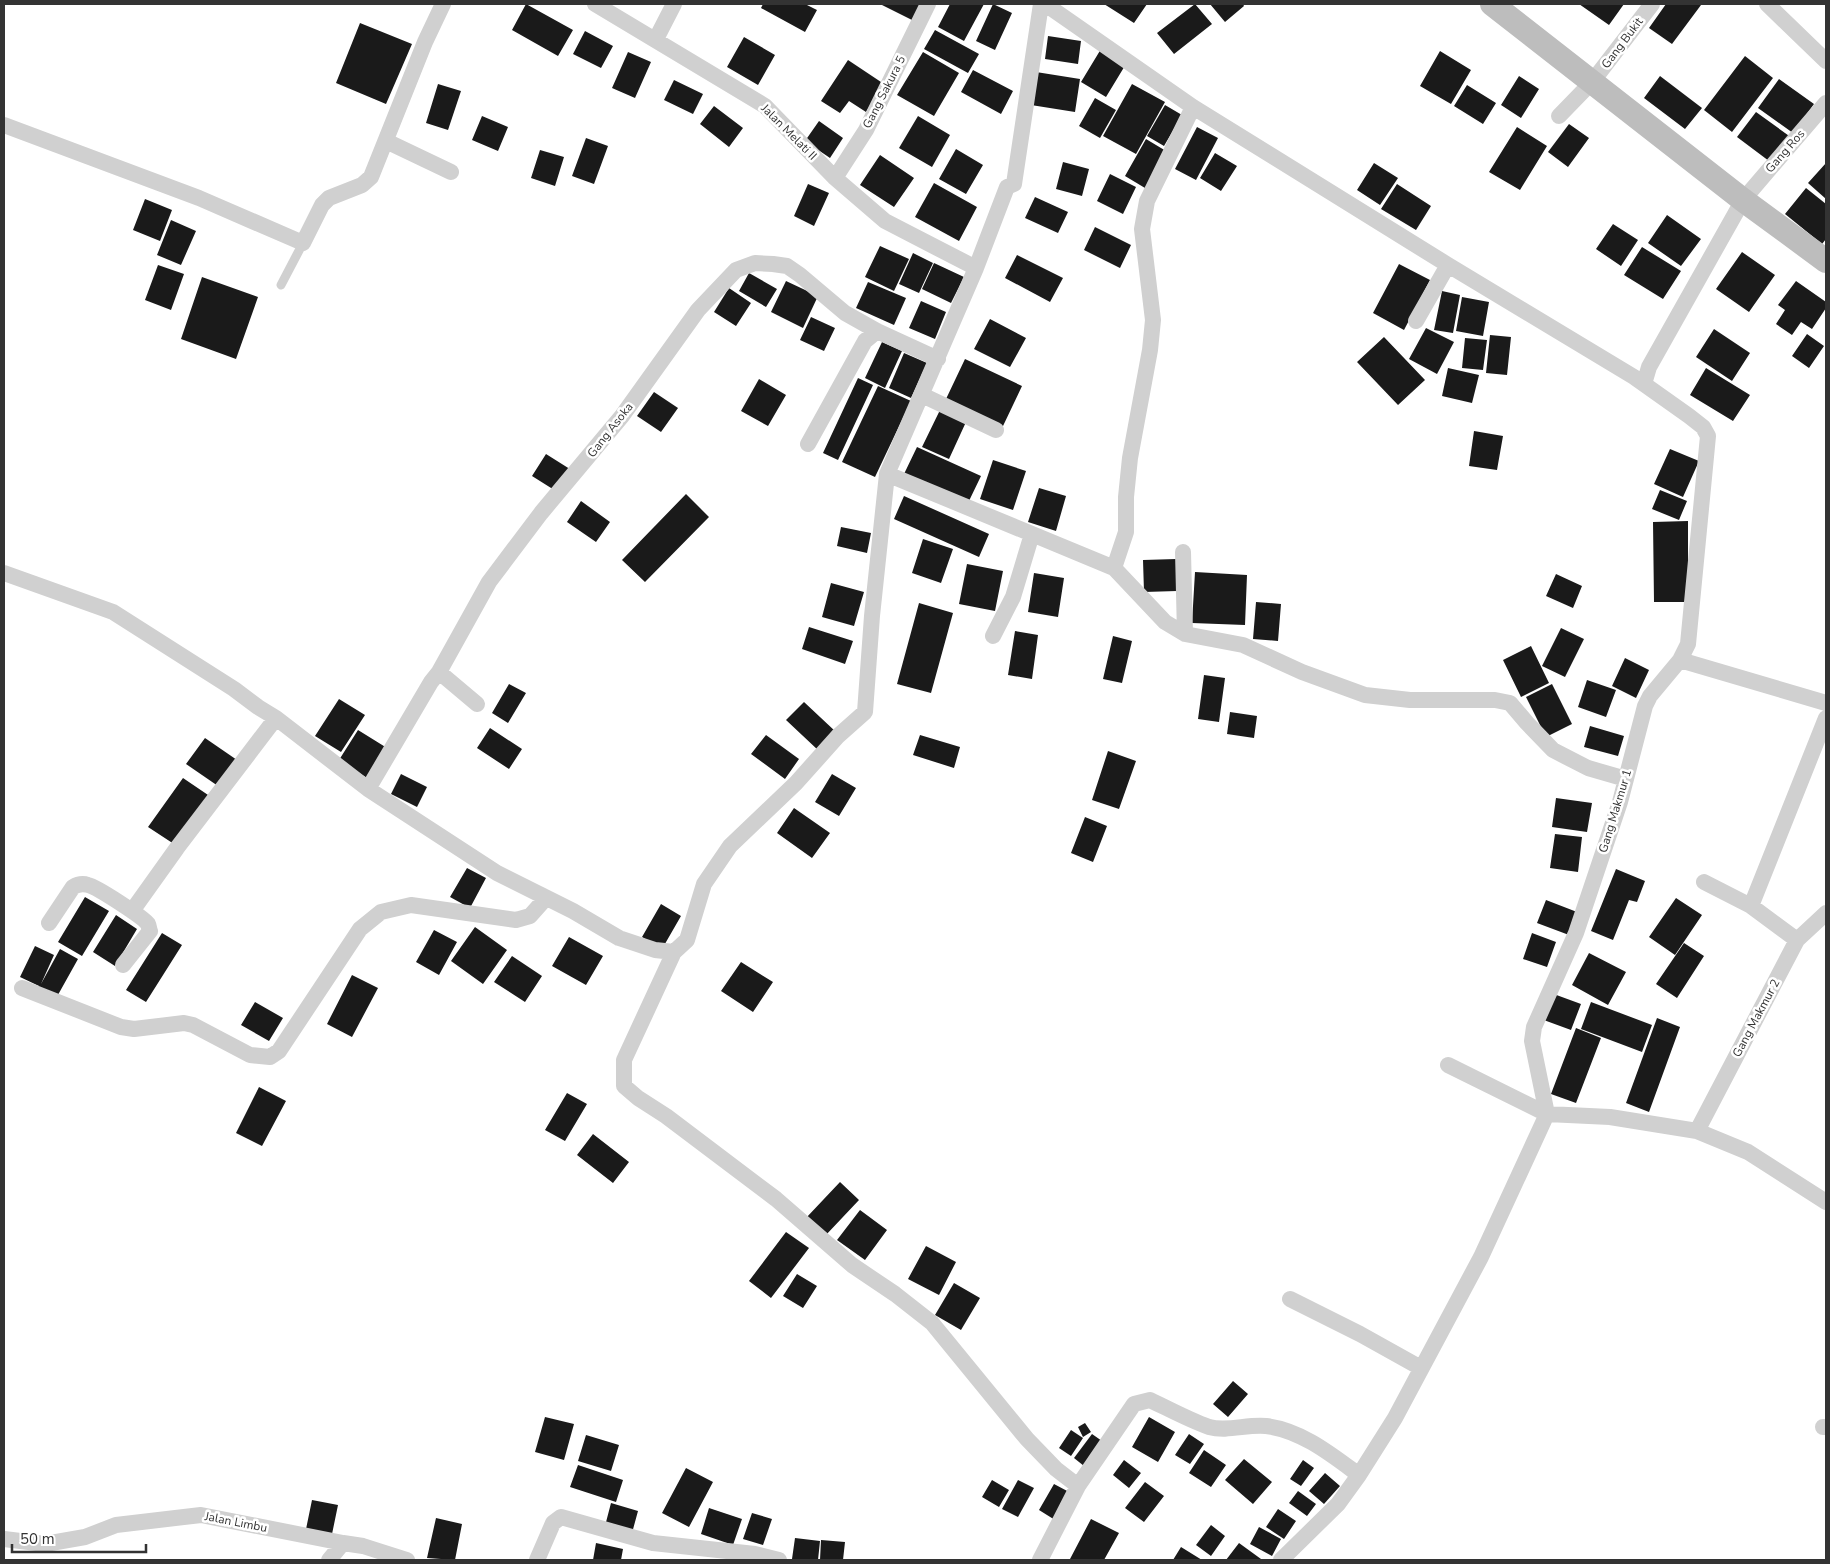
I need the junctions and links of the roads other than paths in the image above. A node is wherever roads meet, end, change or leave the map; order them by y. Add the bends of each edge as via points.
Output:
1 (443, 4) edge
2 (595, 4) edge
3 (674, 4) edge
4 (928, 4) edge
5 (1041, 4) edge
6 (1045, 4) edge
7 (1492, 4) edge
8 (1652, 4) edge
9 (1767, 4) edge
10 (620, 10) edge
11 (656, 39) junction
12 (1826, 61) edge
13 (1592, 82) junction
14 (1826, 103) edge
15 (1193, 108) junction
16 (1559, 116) dead end
17 (4, 125) edge
18 (386, 141) junction
19 (451, 172) dead end
20 (835, 178) junction
21 (1743, 200) junction
22 (303, 243) junction
23 (1826, 261) edge
24 (1448, 265) junction
25 (976, 268) junction
26 (282, 285) dead end
27 (1416, 321) dead end
28 (876, 331) junction
29 (938, 359) junction
30 (1644, 384) junction
31 (922, 395) junction
32 (996, 430) dead end
33 (808, 444) dead end
34 (887, 474) junction
35 (1032, 534) junction
36 (1183, 552) dead end
37 (1114, 568) junction
38 (4, 573) edge
39 (1185, 634) junction
40 (993, 636) dead end
41 (1680, 660) junction
42 (439, 672) junction
43 (1826, 703) edge
44 (477, 704) dead end
45 (276, 718) junction
46 (1826, 718) edge
47 (1626, 779) junction
48 (368, 789) junction
49 (1704, 882) dead end
50 (546, 898) junction
51 (1750, 906) junction
52 (132, 912) junction
53 (1826, 913) edge
54 (49, 923) dead end
55 (1797, 940) junction
56 (674, 952) junction
57 (123, 965) dead end
58 (22, 988) dead end
59 (1448, 1065) dead end
60 (1547, 1114) junction
61 (1697, 1131) junction
62 (1826, 1202) edge
63 (1290, 1299) dead end
64 (1421, 1368) junction
65 (1359, 1475) junction
66 (1078, 1486) junction
67 (4, 1539) edge
68 (343, 1544) junction
69 (755, 1557) edge
70 (330, 1560) edge
71 (407, 1560) edge
72 (537, 1560) edge
73 (779, 1560) edge
74 (1040, 1560) edge
75 (1281, 1560) edge

1 - 18 street
2 - 10 street, Jalan Melati II
3 - 11 street
4 - 20 street, Gang Sakura 5 via 866,130
5 - 25 street via 1014,184 1007,187
6 - 15 street, Gang Makmur 1
7 - 13 street
8 - 13 street, Gang Bukit
9 - 12 street
10 - 11 street, Jalan Melati II
11 - 20 street, Jalan Melati II via 765,106
13 - 16 street, Gang Bukit
13 - 21 street
14 - 21 street, Gang Ros
15 - 24 street, Gang Makmur 1
15 - 37 street via 1148,201 1142,229 1153,320 1130,458 1126,532
17 - 22 street via 199,198
18 - 19 street
18 - 22 street via 371,177 362,185 329,198 322,205
20 - 25 street, Jalan Melati II via 885,221
21 - 23 street
21 - 30 street, Gang Ros via 1648,367
22 - 26 lane
24 - 27 street
24 - 30 street, Gang Makmur 1
25 - 29 street
28 - 29 street, Gang Asoka
28 - 33 street via 865,341
28 - 42 street, Gang Asoka via 845,313 787,266 754,264 736,270 698,310 622,416 489,582
29 - 31 street
30 - 41 street, Gang Makmur 1 via 1703,427 1708,436 1688,644
31 - 32 street
31 - 34 street
34 - 35 street
34 - 56 street via 865,712 730,846 704,884 687,940
35 - 37 street
35 - 40 street via 1013,597
36 - 39 street
37 - 39 street via 1165,622
38 - 45 street via 113,612
39 - 47 street via 1243,645 1302,672 1365,695 1410,700 1495,700 1510,703 1553,750 1588,768
41 - 43 street
41 - 47 street, Gang Makmur 1 via 1650,696
42 - 44 street
42 - 48 street, Gang Asoka
45 - 48 street
45 - 52 street
46 - 51 street
47 - 60 street, Gang Makmur 1 via 1576,933 1534,1027 1532,1041
48 - 50 street via 497,872
49 - 51 street
50 - 56 street via 619,938 655,950
50 - 58 street via 530,916 516,920 411,905 381,912 360,929 279,1051 270,1057 250,1054 184,1023 134,1029 121,1027
51 - 55 street
52 - 54 street via 89,885 77,884
52 - 57 street via 148,923 150,931
53 - 55 street, Gang Makmur 2
55 - 61 street, Gang Makmur 2
56 - 66 street via 624,1060 624,1086 776,1199 852,1266 932,1323 1027,1438 1056,1469
59 - 60 street
60 - 61 street via 1610,1117
60 - 64 street via 1481,1257
61 - 62 street via 1748,1152
63 - 64 street
64 - 65 street via 1395,1418
65 - 66 street via 1312,1443 1286,1430 1265,1426 1209,1427 1150,1400 1142,1400 1134,1404
65 - 75 street via 1338,1504
66 - 74 street
67 - 68 street, Jalan Limbu via 45,1544 85,1537 116,1525 201,1515
68 - 70 street
68 - 71 street, Jalan Limbu via 363,1546
69 - 72 street via 653,1543 561,1517 553,1523
69 - 73 street

